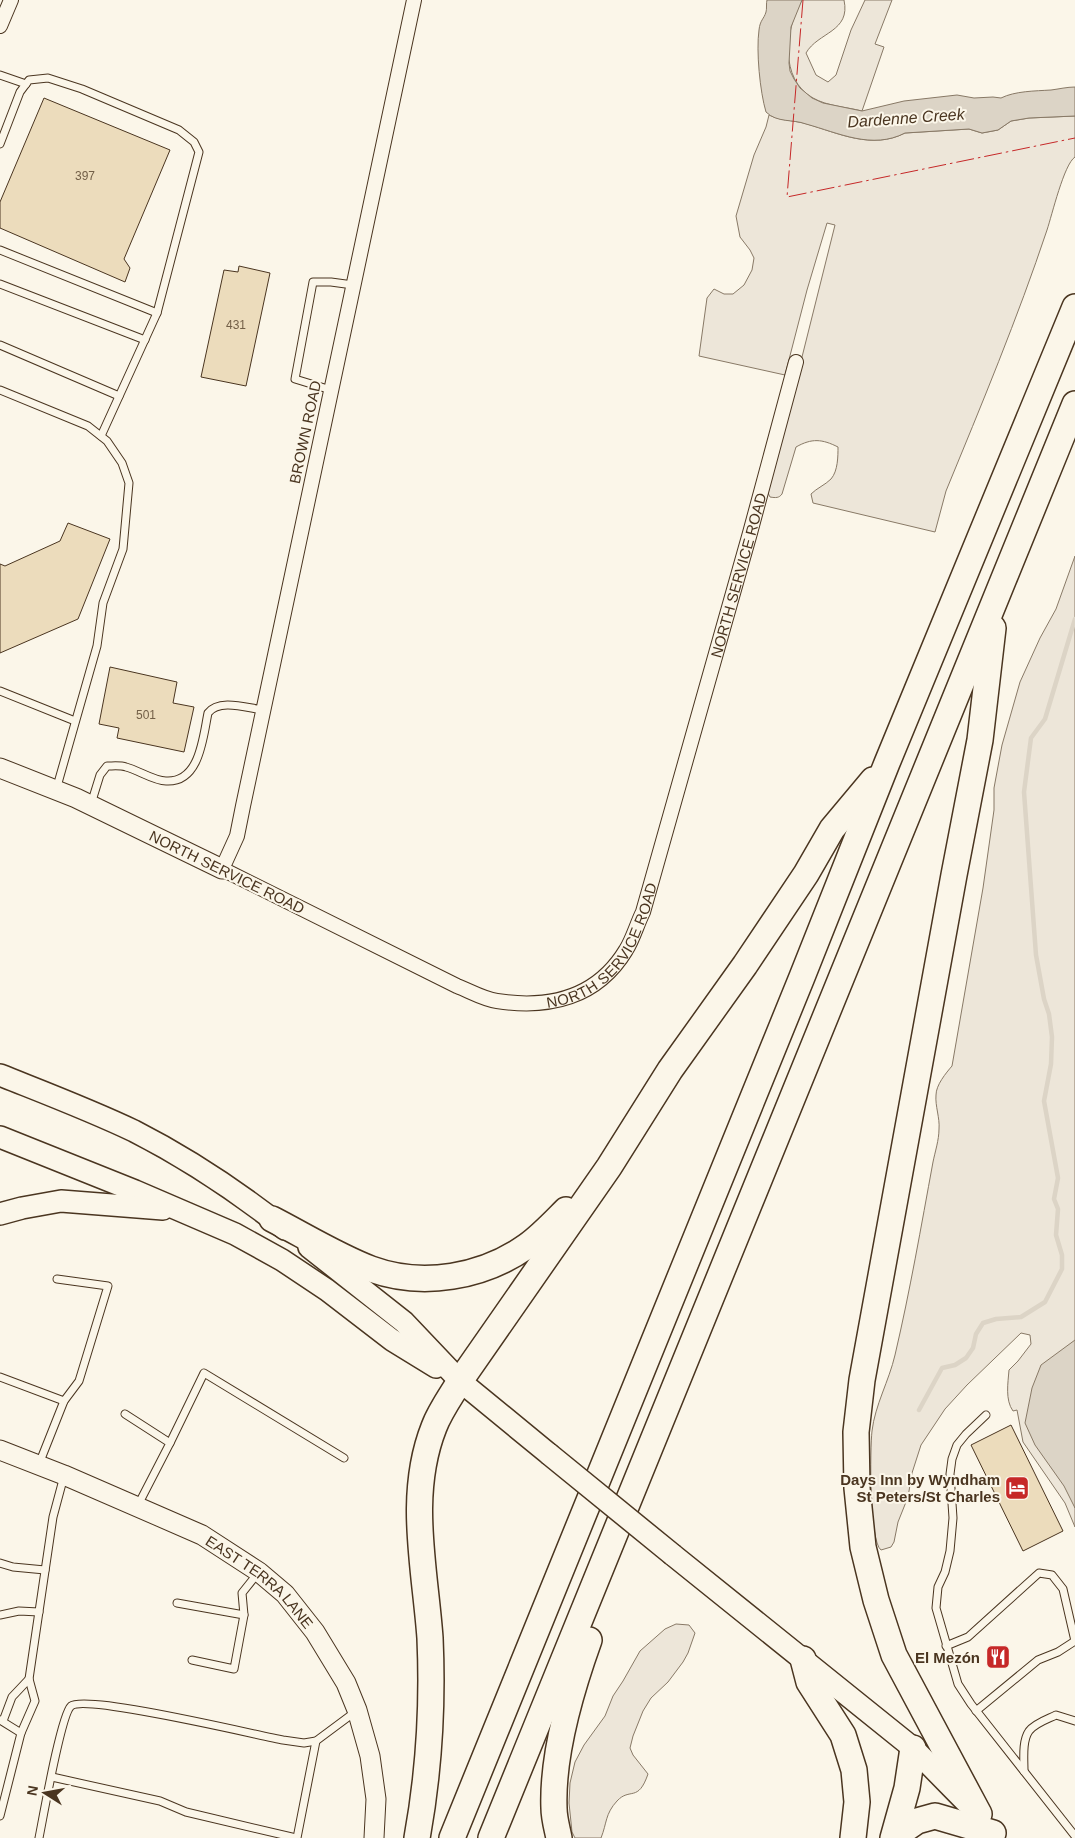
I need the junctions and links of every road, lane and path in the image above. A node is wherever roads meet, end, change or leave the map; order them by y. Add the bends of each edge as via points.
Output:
1 (11, 0) edge
2 (414, 0) edge
3 (0, 24) edge
4 (0, 75) edge
5 (26, 84) junction
6 (0, 144) edge
7 (0, 250) edge
8 (0, 284) edge
9 (353, 285) junction
10 (1075, 307) edge
11 (157, 313) junction
12 (145, 340) junction
13 (0, 346) edge
14 (796, 362) dead end
15 (0, 390) edge
16 (331, 390) junction
17 (119, 396) junction
18 (1075, 404) edge
19 (101, 436) junction
20 (997, 596) junction
21 (0, 691) edge
22 (263, 710) junction
23 (75, 721) junction
24 (887, 763) junction
25 (0, 768) edge
26 (56, 790) junction
27 (90, 805) junction
28 (222, 869) junction
29 (0, 1075) edge
30 (0, 1137) edge
31 (609, 1168) junction
32 (185, 1211) junction
33 (0, 1214) edge
34 (272, 1219) junction
35 (57, 1279) dead end
36 (0, 1377) edge
37 (460, 1381) junction
38 (64, 1401) junction
39 (124, 1414) dead end
40 (986, 1415) dead end
41 (170, 1443) junction
42 (0, 1450) edge
43 (344, 1458) dead end
44 (38, 1464) junction
45 (64, 1475) junction
46 (136, 1507) junction
47 (605, 1559) junction
48 (0, 1563) edge
49 (45, 1570) junction
50 (259, 1572) junction
51 (177, 1603) dead end
52 (39, 1612) junction
53 (244, 1614) junction
54 (0, 1615) edge
55 (946, 1646) junction
56 (803, 1659) junction
57 (192, 1660) dead end
58 (29, 1679) junction
59 (358, 1710) junction
60 (976, 1711) junction
61 (1, 1720) edge
62 (1075, 1721) edge
63 (20, 1733) junction
64 (316, 1742) junction
65 (913, 1748) junction
66 (1024, 1771) junction
67 (52, 1777) junction
68 (0, 1816) edge
69 (989, 1828) edge
70 (1075, 1836) edge
71 (39, 1838) edge
72 (296, 1838) edge
73 (374, 1838) edge
74 (417, 1838) edge
75 (452, 1838) edge
76 (492, 1838) edge
77 (559, 1838) edge
78 (853, 1838) edge
79 (893, 1838) edge
80 (898, 1838) edge

1 - 3 street
2 - 9 street, BROWN ROAD
4 - 5 lane
5 - 6 lane
5 - 11 lane via 29,80 48,78 82,89 178,130 194,142 200,152
7 - 11 lane
8 - 12 lane
9 - 16 street, BROWN ROAD
9 - 16 lane via 313,282 295,379
10 - 24 highway
11 - 12 lane
12 - 17 lane
13 - 17 lane
14 - 28 street, NORTH SERVICE ROAD via 643,912 626,950 604,978 575,996 537,1004 495,1000 457,986
15 - 19 lane via 88,426
16 - 22 street, BROWN ROAD
17 - 19 lane
18 - 20 highway
19 - 23 lane via 122,463 129,483 123,549 103,603 97,646
20 - 47 highway
20 - 69 highway via 980,740 863,1370 856,1432 863,1547 894,1655
21 - 23 lane
22 - 27 lane via 231,706 212,708 208,713 200,753 183,778 166,782 125,766 107,766 100,774
22 - 28 street, BROWN ROAD via 236,836
23 - 26 lane
24 - 31 highway via 832,829 806,874 670,1070
24 - 75 highway
25 - 26 street, NORTH SERVICE ROAD
26 - 27 street, NORTH SERVICE ROAD
27 - 28 street, NORTH SERVICE ROAD
29 - 34 main road via 80,1106 135,1132 191,1163
30 - 32 main road
31 - 34 highway via 528,1246 486,1269 458,1276 416,1278 371,1269
31 - 37 highway
32 - 33 main road via 61,1201
32 - 37 main road via 282,1260 392,1340
34 - 37 main road via 404,1322
35 - 38 lane via 108,1286 79,1381
36 - 38 lane
37 - 56 main road, bridge
37 - 74 highway via 433,1428 420,1488 419,1526 430,1637 432,1696 430,1745
38 - 44 lane
39 - 41 lane
40 - 55 lane via 957,1445 952,1460 950,1551 938,1588 936,1608
41 - 43 lane via 204,1373
41 - 46 lane
42 - 44 street, EAST TERRA LANE
44 - 45 street, EAST TERRA LANE
45 - 46 street, EAST TERRA LANE
45 - 49 lane via 53,1517
46 - 50 street, EAST TERRA LANE via 202,1535
47 - 76 highway
47 - 77 highway via 598,1615 565,1716 556,1769 554,1808
48 - 49 lane
49 - 52 lane
50 - 53 lane via 242,1593
50 - 59 street, EAST TERRA LANE via 286,1594 315,1632 346,1683
51 - 53 lane
52 - 54 lane via 19,1611
52 - 58 lane
53 - 57 lane via 234,1669
55 - 60 lane via 958,1684
55 - 60 lane via 968,1637 1039,1573 1052,1575 1064,1589 1075,1641 1038,1660
56 - 65 main road
56 - 78 highway via 809,1682 843,1735 854,1770 857,1802
58 - 61 lane via 12,1697
58 - 63 lane via 35,1701
59 - 64 lane
59 - 73 street, EAST TERRA LANE via 370,1756 376,1798
60 - 66 lane
61 - 63 lane
62 - 66 lane via 1056,1715 1029,1731 1024,1749
63 - 68 lane
64 - 67 lane via 283,1740 147,1712 80,1703 72,1706 66,1714
64 - 72 lane
65 - 69 main road
65 - 79 highway via 907,1788
66 - 70 lane
67 - 71 lane
67 - 72 lane via 160,1801 186,1812
69 - 80 highway via 935,1816 917,1821

